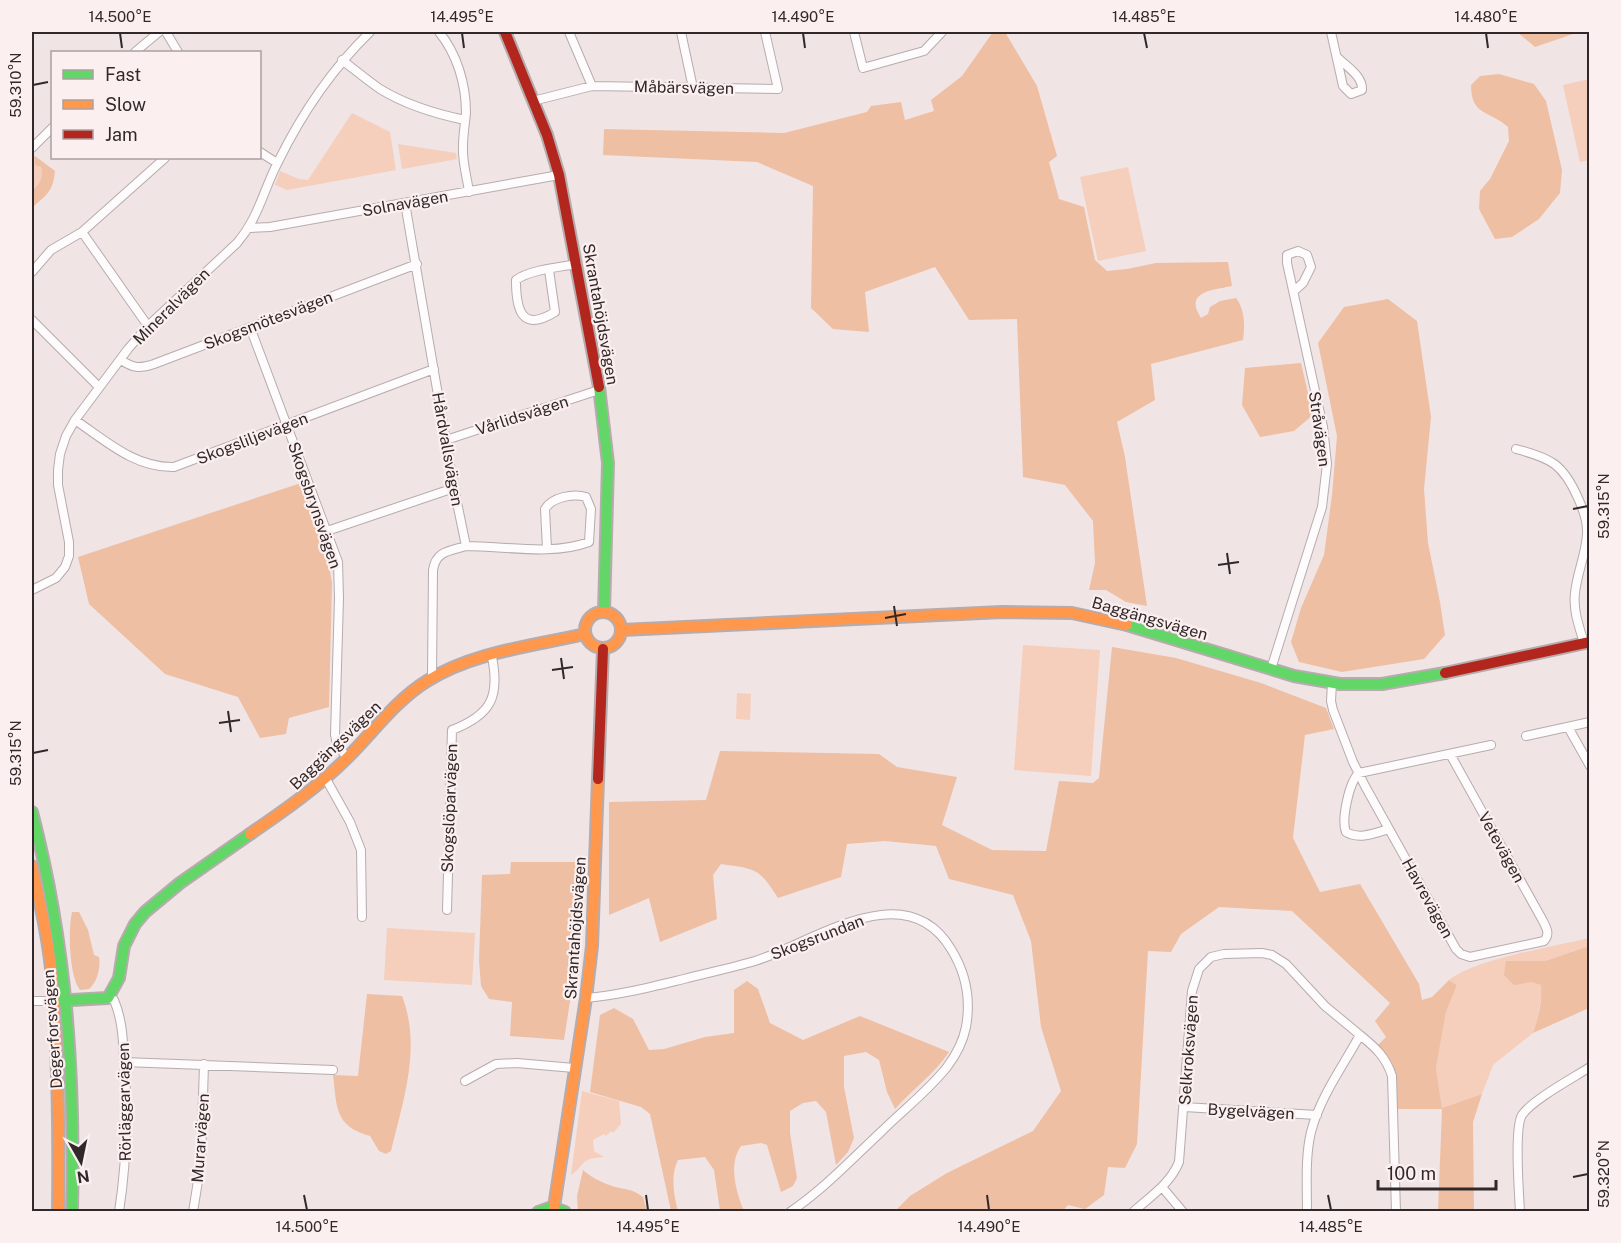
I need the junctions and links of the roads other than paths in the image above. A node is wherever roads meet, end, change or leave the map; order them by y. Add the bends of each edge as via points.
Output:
1 (159, 32) edge
2 (166, 32) edge
3 (370, 32) edge
4 (439, 32) edge
5 (505, 32) edge
6 (570, 32) edge
7 (681, 32) edge
8 (765, 32) edge
9 (854, 32) edge
10 (942, 32) edge
11 (1330, 32) edge
12 (136, 51) edge
13 (177, 51) edge
14 (1337, 57) junction
15 (342, 60) junction
16 (592, 86) junction
17 (693, 88) junction
18 (533, 101) junction
19 (465, 120) junction
20 (51, 129) edge
21 (32, 148) edge
22 (261, 153) edge
23 (164, 159) edge
24 (277, 163) junction
25 (560, 176) junction
26 (469, 192) junction
27 (405, 203) junction
28 (250, 228) junction
29 (82, 232) junction
30 (417, 264) junction
31 (577, 264) junction
32 (549, 270) junction
33 (32, 272) edge
34 (1294, 291) junction
35 (32, 320) edge
36 (148, 326) junction
37 (250, 327) junction
38 (121, 360) junction
39 (434, 369) junction
40 (99, 387) junction
41 (599, 390) junction
42 (75, 420) junction
43 (288, 425) junction
44 (446, 440) junction
45 (1516, 449) dead end
46 (454, 488) junction
47 (327, 531) junction
48 (466, 546) junction
49 (547, 549) junction
50 (32, 590) edge
51 (604, 612) junction
52 (622, 630) junction
53 (585, 634) junction
54 (1587, 642) edge
55 (603, 649) junction
56 (492, 657) junction
57 (1272, 669) junction
58 (432, 675) junction
59 (1332, 683) junction
60 (1590, 722) edge
61 (1568, 727) junction
62 (1526, 736) dead end
63 (1491, 745) dead end
64 (1450, 754) junction
65 (348, 758) junction
66 (1590, 766) edge
67 (1359, 773) junction
68 (326, 778) junction
69 (32, 812) edge
70 (1389, 829) junction
71 (32, 866) edge
72 (447, 910) dead end
73 (362, 917) dead end
74 (1544, 941) joint
75 (108, 998) junction
76 (586, 998) junction
77 (66, 1000) junction
78 (32, 1001) edge
79 (54, 1001) junction
80 (1360, 1035) junction
81 (124, 1062) junction
82 (204, 1064) junction
83 (1590, 1067) edge
84 (574, 1068) junction
85 (333, 1070) dead end
86 (465, 1081) dead end
87 (1184, 1107) junction
88 (1317, 1115) junction
89 (1162, 1187) junction
90 (560, 1209) edge
91 (58, 1212) edge
92 (72, 1212) edge
93 (119, 1212) edge
94 (193, 1212) edge
95 (538, 1212) edge
96 (789, 1212) edge
97 (1133, 1212) edge
98 (1183, 1212) edge
99 (1307, 1212) edge
100 (1396, 1212) edge
101 (1520, 1212) edge

1 - 12 street
2 - 13 street
3 - 15 street, Mineralvägen
4 - 19 street via 448,42 461,75
5 - 18 street, Skrantahöjdsvägen
6 - 16 street
7 - 17 street
8 - 17 street, Måbärsvägen via 778,89
9 - 10 street via 863,68 924,51
11 - 14 street
14 - 14 street via 1358,77 1362,90 1351,94 1343,86
15 - 19 street via 404,101
15 - 24 street, Mineralvägen via 303,115
16 - 17 street, Måbärsvägen
16 - 18 street, Måbärsvägen
18 - 25 street, Skrantahöjdsvägen
19 - 26 street via 462,147
20 - 21 street
22 - 24 street
23 - 29 street
24 - 28 street, Mineralvägen
25 - 26 street, Solnavägen
25 - 31 street, Skrantahöjdsvägen
26 - 27 street, Solnavägen
27 - 28 street, Solnavägen
27 - 30 street, Hårdvallsvägen
28 - 36 street, Mineralvägen
29 - 33 street via 51,250
29 - 36 street
30 - 37 street, Skogsmötesvägen
30 - 39 street, Hårdvallsvägen
31 - 32 street
31 - 41 street, Skrantahöjdsvägen
32 - 32 street via 516,280 525,319 555,312
34 - 34 street, Stråvägen via 1287,255 1298,251 1307,255 1311,267
34 - 57 street, Stråvägen via 1323,427 1327,464 1322,507
35 - 40 street
36 - 38 street, Mineralvägen
37 - 38 street, Skogsmötesvägen via 141,368
37 - 43 street, Skogsbrynsvägen
38 - 40 street, Mineralvägen
39 - 43 street, Skogsliljevägen
39 - 44 street, Hårdvallsvägen
40 - 42 street, Mineralvägen
41 - 44 street, Vårlidsvägen
41 - 51 street, Skrantahöjdsvägen via 608,463
42 - 43 street, Skogsliljevägen via 127,456 161,467 184,464
42 - 50 street, Mineralvägen via 63,445 58,470 69,555 56,578
43 - 47 street, Skogsbrynsvägen
44 - 46 street, Hårdvallsvägen
45 - 54 street via 1547,458 1562,469 1584,510 1587,533 1575,604
46 - 47 street
46 - 48 street, Hårdvallsvägen
47 - 65 street, Skogsbrynsvägen via 340,575 335,735
48 - 49 street
48 - 58 street via 435,560
49 - 49 street via 589,542 591,509 586,497 579,494 548,503
51 - 52 street via 618,619
51 - 53 street via 590,618
52 - 55 street via 616,644
52 - 57 street, Baggängsvägen via 1002,612 1072,613 1129,625
53 - 55 street via 592,645
53 - 56 street, Baggängsvägen
54 - 59 street, Baggängsvägen via 1410,680 1362,685
55 - 76 street, Skrantahöjdsvägen via 593,924
56 - 58 street, Baggängsvägen
56 - 72 street, Skogslöparvägen via 493,698 472,720 452,730
57 - 59 street, Baggängsvägen
58 - 65 street, Baggängsvägen via 411,691
59 - 67 street, Havrevägen via 1333,710
60 - 61 street
61 - 62 street
61 - 66 street
63 - 64 street
64 - 67 street
64 - 74 street, Vetevägen via 1543,921 1548,936
65 - 68 street, Baggängsvägen
67 - 70 street, Havrevägen
67 - 70 street via 1351,786 1344,821 1346,832 1360,836
68 - 73 street via 361,849
68 - 75 street, Baggängsvägen via 300,801 180,883 145,912 124,946 119,978
69 - 77 street, Degerforsvägen via 54,906
70 - 74 street, Havrevägen via 1461,954 1470,957
71 - 79 street, Degerforsvägen
75 - 77 street
75 - 81 street, Rörläggarvägen via 114,1000 121,1016
76 - 84 street, Skrantahöjdsvägen
76 - 96 street, Skogsrundan via 635,991 756,961 838,926 881,914 908,915 943,936 958,960 969,1000 958,1051 927,1089 826,1185
77 - 79 street
77 - 92 street, Degerforsvägen via 73,1138
78 - 79 street
79 - 91 street, Degerforsvägen
80 - 87 street, Selkroksvägen via 1325,1006 1279,958 1262,953 1211,957 1199,969 1192,991
80 - 88 street
80 - 100 street, Selkroksvägen via 1382,1054 1392,1076
81 - 82 street
81 - 93 street, Rörläggarvägen via 126,1160
82 - 85 street
82 - 94 street, Murarvägen via 202,1152
83 - 101 street via 1520,1117
84 - 86 street via 496,1064
84 - 90 street, Skrantahöjdsvägen
87 - 88 street, Bygelvägen
87 - 89 street, Selkroksvägen via 1179,1162
88 - 99 street via 1309,1142
89 - 97 street, Selkroksvägen
89 - 98 street
90 - 95 street via 544,1208

